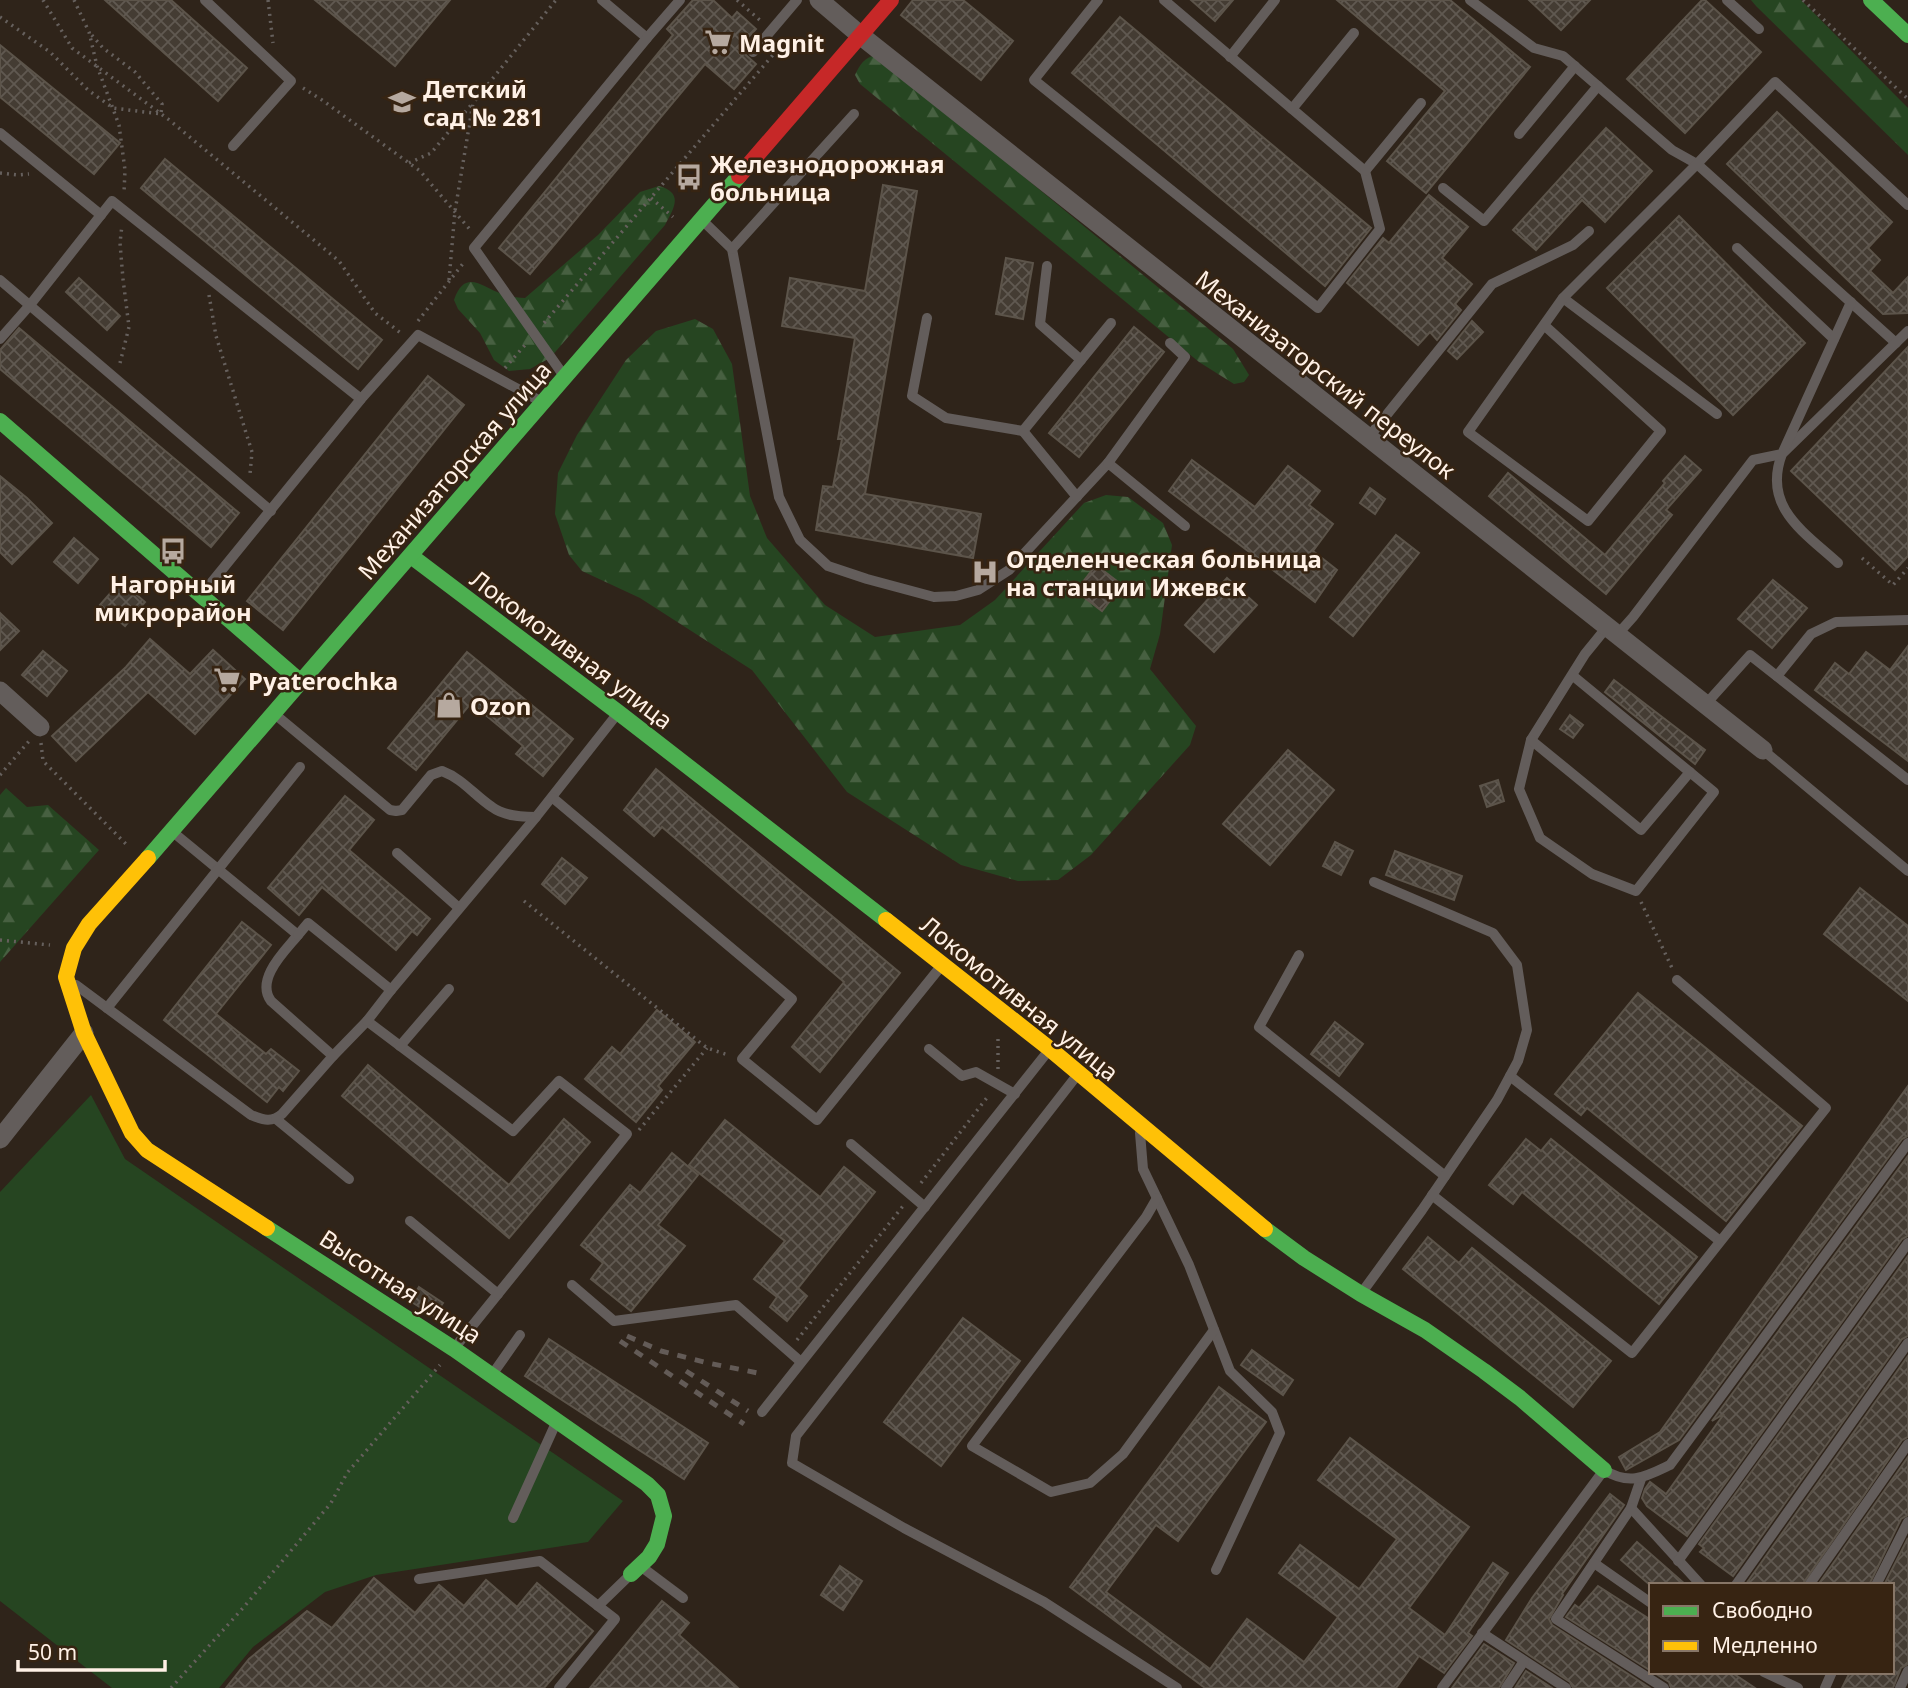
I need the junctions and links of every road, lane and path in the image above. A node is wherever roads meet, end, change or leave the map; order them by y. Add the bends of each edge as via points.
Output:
1 (43, 0) edge
2 (205, 0) edge
3 (268, 0) edge
4 (556, 0) edge
5 (602, 0) edge
6 (680, 0) edge
7 (737, 0) edge
8 (797, 0) edge
9 (819, 0) edge
10 (891, 0) edge
11 (1098, 0) edge
12 (1164, 0) edge
13 (1275, 0) edge
14 (1470, 0) edge
15 (1727, 0) edge
16 (1803, 0) edge
17 (1871, 0) edge
18 (0, 17) edge
19 (1759, 29) dead end
20 (771, 31) junction
21 (89, 32) dead end
22 (1354, 33) dead end
23 (860, 35) junction
24 (1908, 35) edge
25 (647, 38) junction
26 (784, 42) junction
27 (753, 52) dead end
28 (1230, 57) junction
29 (836, 64) junction
30 (1575, 66) junction
31 (276, 67) junction
32 (291, 81) junction
33 (1598, 86) junction
34 (1908, 99) edge
35 (472, 103) junction
36 (1421, 103) dead end
37 (1292, 109) junction
38 (161, 114) junction
39 (854, 114) dead end
40 (0, 133) edge
41 (1519, 134) dead end
42 (233, 146) dead end
43 (409, 163) junction
44 (1697, 164) junction
45 (1365, 171) junction
46 (1443, 188) dead end
47 (651, 198) junction
48 (1908, 205) edge
49 (455, 211) junction
50 (101, 215) junction
51 (696, 225) junction
52 (1589, 231) dead end
53 (477, 245) junction
54 (1737, 248) dead end
55 (732, 249) junction
56 (1047, 266) dead end
57 (205, 276) junction
58 (0, 280) edge
59 (449, 282) junction
60 (1563, 298) junction
61 (1851, 302) junction
62 (30, 305) junction
63 (927, 318) dead end
64 (1111, 323) dead end
65 (1544, 325) junction
66 (413, 328) dead end
67 (1908, 331) edge
68 (534, 334) junction
69 (406, 337) dead end
70 (0, 339) edge
71 (1834, 339) junction
72 (1170, 343) dead end
73 (1896, 343) junction
74 (1081, 360) junction
75 (565, 377) junction
76 (497, 378) junction
77 (361, 399) junction
78 (543, 402) junction
79 (1717, 414) dead end
80 (0, 421) edge
81 (1023, 431) junction
82 (1368, 438) junction
83 (1782, 454) junction
84 (1108, 463) junction
85 (248, 490) junction
86 (1077, 497) junction
87 (271, 511) junction
88 (1185, 526) dead end
89 (411, 556) junction
90 (1862, 558) dead end
91 (1838, 564) dead end
92 (1908, 568) edge
93 (200, 596) junction
94 (1908, 620) edge
95 (1612, 631) junction
96 (1572, 675) junction
97 (1777, 676) junction
98 (302, 682) junction
99 (0, 691) edge
100 (1705, 705) junction
101 (274, 713) junction
102 (619, 713) junction
103 (40, 727) junction
104 (1531, 740) junction
105 (1763, 750) joint
106 (300, 767) dead end
107 (1690, 772) junction
108 (0, 775) edge
109 (1908, 780) edge
110 (553, 797) junction
111 (536, 817) junction
112 (172, 831) junction
113 (397, 853) dead end
114 (144, 862) junction
115 (218, 869) junction
116 (1908, 871) edge
117 (1374, 882) dead end
118 (1636, 891) junction
119 (524, 901) dead end
120 (460, 908) junction
121 (298, 935) junction
122 (0, 940) edge
123 (74, 948) junction
124 (1299, 956) dead end
125 (943, 964) junction
126 (66, 977) junction
127 (1677, 980) joint
128 (449, 989) dead end
129 (391, 990) junction
130 (107, 1008) junction
131 (367, 1021) junction
132 (84, 1032) junction
133 (400, 1045) junction
134 (707, 1048) junction
135 (929, 1049) dead end
136 (1050, 1049) junction
137 (333, 1056) junction
138 (742, 1059) junction
139 (1079, 1074) junction
140 (1510, 1076) junction
141 (1015, 1094) junction
142 (276, 1119) junction
143 (1139, 1126) junction
144 (627, 1134) junction
145 (0, 1139) edge
146 (1908, 1143) edge
147 (851, 1144) dead end
148 (1445, 1176) junction
149 (349, 1179) dead end
150 (1432, 1195) junction
151 (1157, 1198) junction
152 (925, 1207) junction
153 (410, 1221) dead end
154 (1720, 1241) junction
155 (1908, 1243) edge
156 (572, 1285) dead end
157 (498, 1294) junction
158 (1360, 1294) junction
159 (1214, 1330) junction
160 (520, 1335) dead end
161 (1908, 1343) edge
162 (454, 1349) junction
163 (802, 1362) junction
164 (492, 1376) junction
165 (762, 1412) dead end
166 (557, 1421) junction
167 (1908, 1444) edge
168 (1604, 1470) junction
169 (1641, 1479) junction
170 (1631, 1507) junction
171 (513, 1518) dead end
172 (1908, 1522) edge
173 (1678, 1560) junction
174 (1594, 1563) junction
175 (635, 1570) junction
176 (1216, 1570) dead end
177 (419, 1579) dead end
178 (1699, 1583) edge
179 (1736, 1583) edge
180 (1810, 1583) edge
181 (1877, 1583) edge
182 (683, 1598) dead end
183 (1649, 1601) edge
184 (598, 1606) junction
185 (1482, 1633) junction
186 (1524, 1661) junction
187 (1908, 1671) edge
188 (1768, 1674) edge
189 (1788, 1674) edge
190 (1563, 1687) edge
191 (171, 1688) edge
192 (559, 1688) edge
193 (1177, 1688) edge
194 (1442, 1688) edge
195 (1506, 1688) edge
196 (1664, 1688) edge
197 (1799, 1688) edge
198 (1900, 1688) edge

1 - 38 path via 72,48
2 - 31 lane
3 - 31 path
4 - 35 path
5 - 25 lane
6 - 25 lane
7 - 20 path
8 - 20 lane
9 - 23 street, Механизаторский переулок
10 - 23 street, Механизаторская улица
11 - 45 lane via 1034,80 1318,308 1380,229
12 - 28 lane
13 - 28 lane
14 - 30 lane via 1534,48 1563,56
15 - 19 lane
16 - 34 path
17 - 24 street
18 - 38 path via 50,52 113,108
20 - 26 path
20 - 27 lane
21 - 38 path via 135,72 162,104
22 - 37 lane
23 - 29 street, Механизаторская улица
23 - 82 street, Механизаторский переулок
25 - 53 lane
26 - 29 path via 807,42
26 - 47 path
28 - 37 lane
29 - 51 street, Механизаторская улица
30 - 33 lane
30 - 41 lane
31 - 32 lane
32 - 42 lane
32 - 43 path
33 - 44 lane via 1672,150
33 - 46 lane via 1484,221
35 - 43 path via 431,153
35 - 49 path
36 - 45 lane
37 - 45 lane
38 - 69 path via 339,261 375,313
39 - 55 lane
40 - 50 lane
43 - 49 path
44 - 48 lane via 1775,82
44 - 60 lane
44 - 61 lane
47 - 51 path
47 - 68 path
49 - 53 path
49 - 59 path
50 - 57 lane via 112,201
50 - 62 lane
51 - 55 lane
51 - 75 street, Механизаторская улица
52 - 82 lane via 1573,245 1492,284
53 - 59 path
53 - 68 lane
54 - 71 lane
55 - 86 lane via 779,497 800,540 828,566 934,597 978,590 1009,570
56 - 74 lane via 1040,324
57 - 77 lane
57 - 85 path via 216,336 253,452
58 - 62 lane
59 - 66 path
60 - 65 lane
60 - 79 lane
61 - 71 lane
61 - 73 lane
62 - 70 lane
62 - 85 lane
63 - 81 lane via 912,396 946,418
64 - 74 lane
65 - 65 lane via 1661,431 1588,521 1468,432
67 - 73 lane
68 - 75 lane
68 - 76 path
71 - 83 lane
72 - 84 lane via 1185,357
73 - 83 lane
74 - 81 lane
75 - 78 street, Механизаторская улица
76 - 77 lane via 418,335
76 - 78 lane
77 - 87 lane
78 - 89 street, Механизаторская улица
80 - 93 street
81 - 86 lane
82 - 95 street, Механизаторский переулок
83 - 91 lane via 1777,494 1786,513
83 - 95 lane via 1753,460 1633,617
84 - 86 lane
84 - 88 lane
85 - 87 lane
87 - 93 lane
89 - 98 street, Механизаторская улица
89 - 102 street, Локомотивная улица
90 - 92 path via 1893,585
93 - 98 street
94 - 97 lane via 1836,622 1811,634
95 - 96 lane via 1585,654
95 - 100 street, Механизаторский переулок
96 - 104 lane
96 - 107 lane
97 - 100 lane via 1750,655
97 - 109 lane
98 - 101 street, Механизаторская улица
99 - 103 street
100 - 105 street, Механизаторский переулок
101 - 111 lane via 390,810 402,810 431,775 442,771 456,776 502,812
101 - 112 street, Механизаторская улица
102 - 110 lane
102 - 125 street, Локомотивная улица
103 - 108 path
103 - 114 path via 43,761
104 - 107 lane via 1641,830
104 - 118 lane via 1519,789 1540,838 1592,874
105 - 116 lane
106 - 115 lane
107 - 118 lane via 1714,792
110 - 111 lane
110 - 138 lane via 792,999
111 - 120 lane
112 - 114 street, Механизаторская улица
112 - 115 lane
113 - 120 lane
114 - 123 street, Механизаторская улица via 89,924
115 - 121 lane
115 - 130 lane
117 - 140 lane via 1493,933 1517,965 1527,1030
118 - 127 path
119 - 134 path
120 - 129 lane
121 - 129 lane via 308,923
121 - 137 lane via 271,970 266,995
122 - 123 path
123 - 126 street, Механизаторская улица
124 - 148 lane via 1259,1027
125 - 136 street, Локомотивная улица
125 - 138 lane via 817,1120
126 - 130 lane
126 - 132 street, Высотная улица
127 - 154 lane via 1826,1108
128 - 133 lane
129 - 131 lane
130 - 142 lane via 251,1115
131 - 133 lane
131 - 137 lane
132 - 145 street
132 - 162 street, Высотная улица via 132,1133 146,1150
133 - 144 lane via 513,1130 559,1081
134 - 138 path
134 - 144 path via 636,1133
135 - 141 lane via 962,1076 976,1072
136 - 139 street, Локомотивная улица
136 - 141 lane
137 - 142 lane
139 - 143 street, Локомотивная улица
139 - 193 lane via 796,1436 792,1463 1044,1602
140 - 148 lane
140 - 154 lane
141 - 152 lane
142 - 149 lane
143 - 151 lane via 1143,1169
143 - 158 street, Локомотивная улица via 1256,1223
144 - 157 lane
146 - 169 lane via 1670,1465
147 - 152 lane
148 - 150 lane
150 - 154 lane via 1632,1353
150 - 158 lane
151 - 159 lane
151 - 159 lane via 972,1446 1051,1492 1090,1483 1123,1454
152 - 163 lane
153 - 157 lane
155 - 173 lane
156 - 163 lane via 614,1321 736,1305
157 - 162 lane
158 - 168 street, Локомотивная улица via 1425,1330 1484,1371
159 - 176 lane via 1230,1371 1272,1412 1280,1433
160 - 164 lane
161 - 179 lane
162 - 164 street, Высотная улица
162 - 191 path via 346,1473 331,1503
163 - 165 lane
164 - 166 street, Высотная улица
166 - 171 lane
166 - 175 street, Высотная улица via 659,1494 664,1516 657,1544
167 - 180 lane
168 - 169 lane via 1616,1477
168 - 185 lane
169 - 170 lane
170 - 173 lane
170 - 174 lane
172 - 181 lane
173 - 178 lane
174 - 183 lane
174 - 196 lane via 1556,1619
175 - 182 lane
175 - 184 lane
177 - 184 lane via 540,1561
184 - 192 lane via 615,1619
185 - 186 lane
185 - 194 lane
186 - 190 lane
186 - 195 lane
187 - 198 lane
188 - 197 lane
189 - 197 lane

